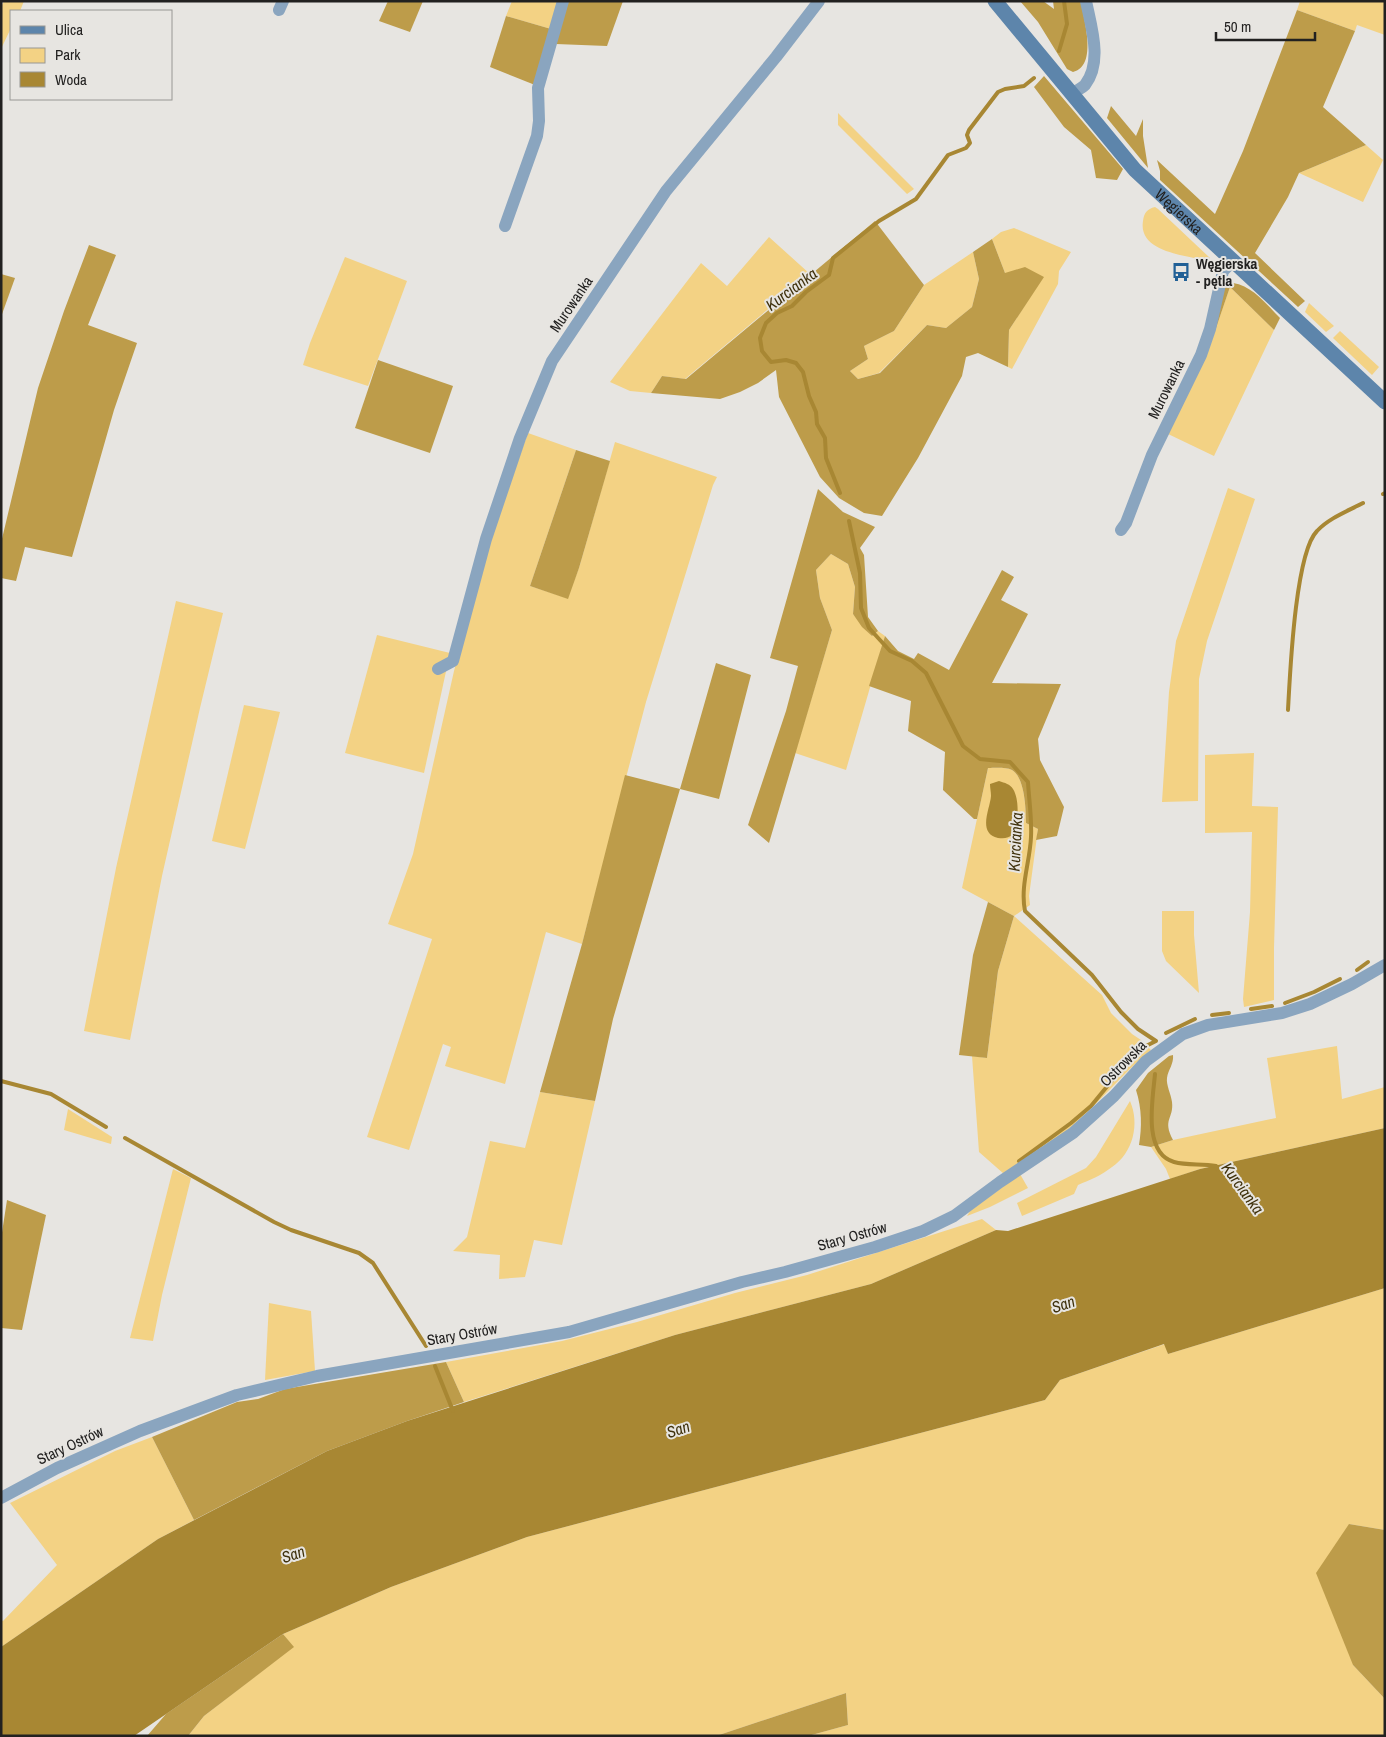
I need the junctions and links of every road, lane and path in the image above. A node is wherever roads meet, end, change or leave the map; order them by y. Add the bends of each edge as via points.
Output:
1 (563, 1) edge
2 (819, 1) edge
3 (995, 1) edge
4 (1086, 1) edge
5 (1072, 94) junction
6 (505, 226) dead end
7 (1232, 262) junction
8 (1385, 402) edge
9 (1120, 530) dead end
10 (438, 669) dead end
11 (1385, 965) edge
12 (937, 1225) joint
13 (1, 1498) edge

1 - 6 street via 538,88 540,121 537,136
2 - 10 street, Murowanka via 666,191 552,361 520,438 486,539 452,661
3 - 5 main road, Węgierska
4 - 5 street via 1092,31 1092,67 1084,85
5 - 7 main road, Węgierska via 1134,170
7 - 8 main road, Węgierska
7 - 9 street, Murowanka via 1223,271 1201,355 1152,455 1126,523
11 - 12 street, Ostrowska via 1310,1004 1282,1013 1208,1025 1183,1034 1146,1060 1114,1096 1073,1133
12 - 13 street, Stary Ostrów via 875,1247 569,1332 317,1376 237,1395 132,1434

